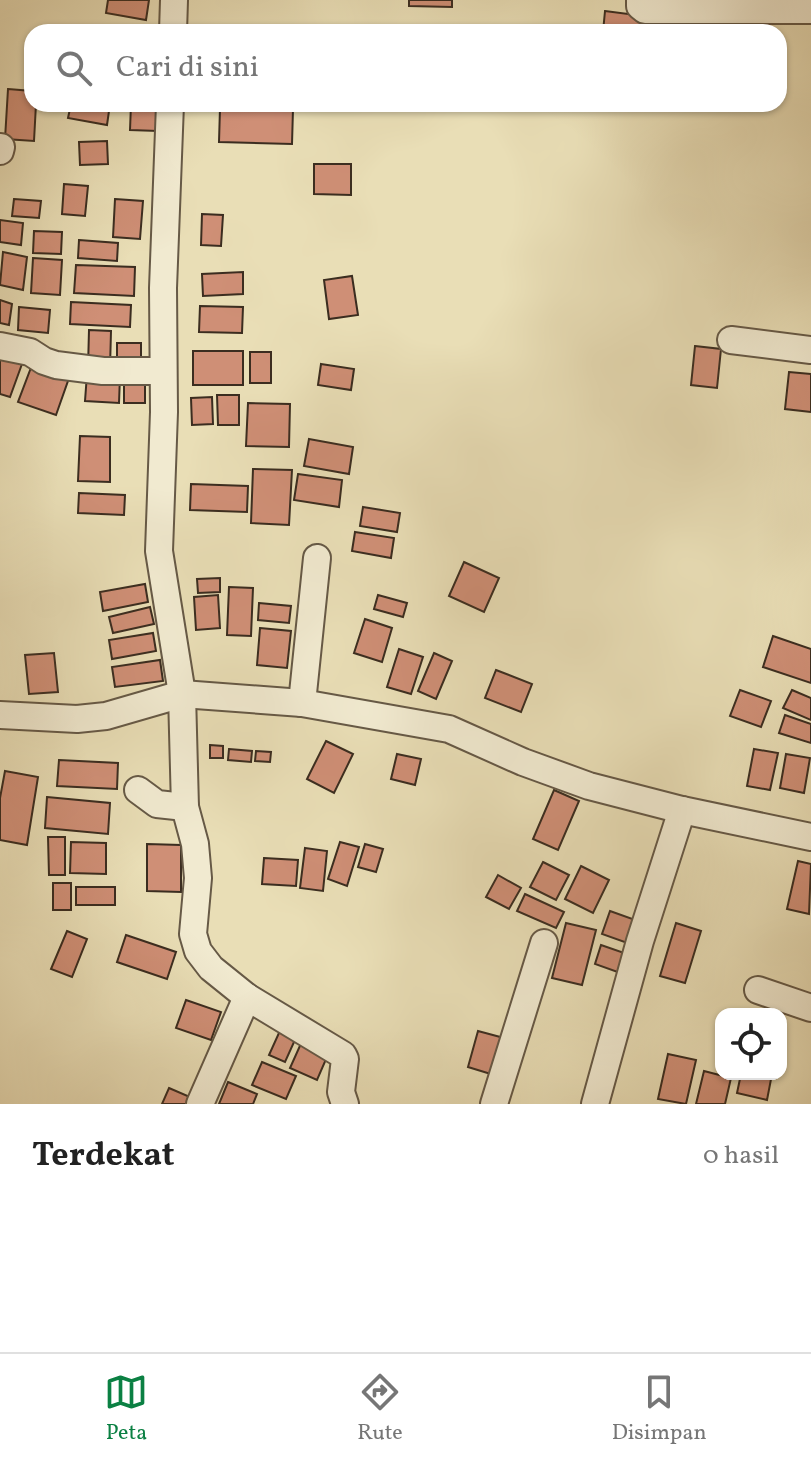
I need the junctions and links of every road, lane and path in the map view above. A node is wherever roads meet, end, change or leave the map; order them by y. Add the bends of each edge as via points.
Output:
1 (174, 0) edge
2 (640, 0) edge
3 (811, 10) edge
4 (173, 24) edge
5 (170, 112) edge
6 (731, 340) dead end
7 (0, 346) edge
8 (811, 350) edge
9 (163, 371) junction
10 (317, 558) dead end
11 (182, 694) junction
12 (302, 703) junction
13 (0, 715) edge
14 (138, 790) dead end
15 (185, 807) junction
16 (682, 810) junction
17 (811, 837) edge
18 (544, 943) dead end
19 (758, 990) dead end
20 (247, 997) junction
21 (811, 1008) edge
22 (200, 1104) edge
23 (345, 1104) edge
24 (494, 1104) edge
25 (595, 1104) edge

1 - 4 street
2 - 3 street via 645,10
5 - 9 street
6 - 8 street
7 - 9 street via 56,365
9 - 11 street via 159,551
10 - 12 street
11 - 12 street
11 - 13 street via 106,716
11 - 15 street
12 - 16 street via 449,729 589,786
14 - 15 street via 157,804
15 - 20 street via 195,844 193,934 198,951
16 - 17 street
16 - 25 street
18 - 24 street
19 - 21 street
20 - 22 street
20 - 23 street via 343,1055

